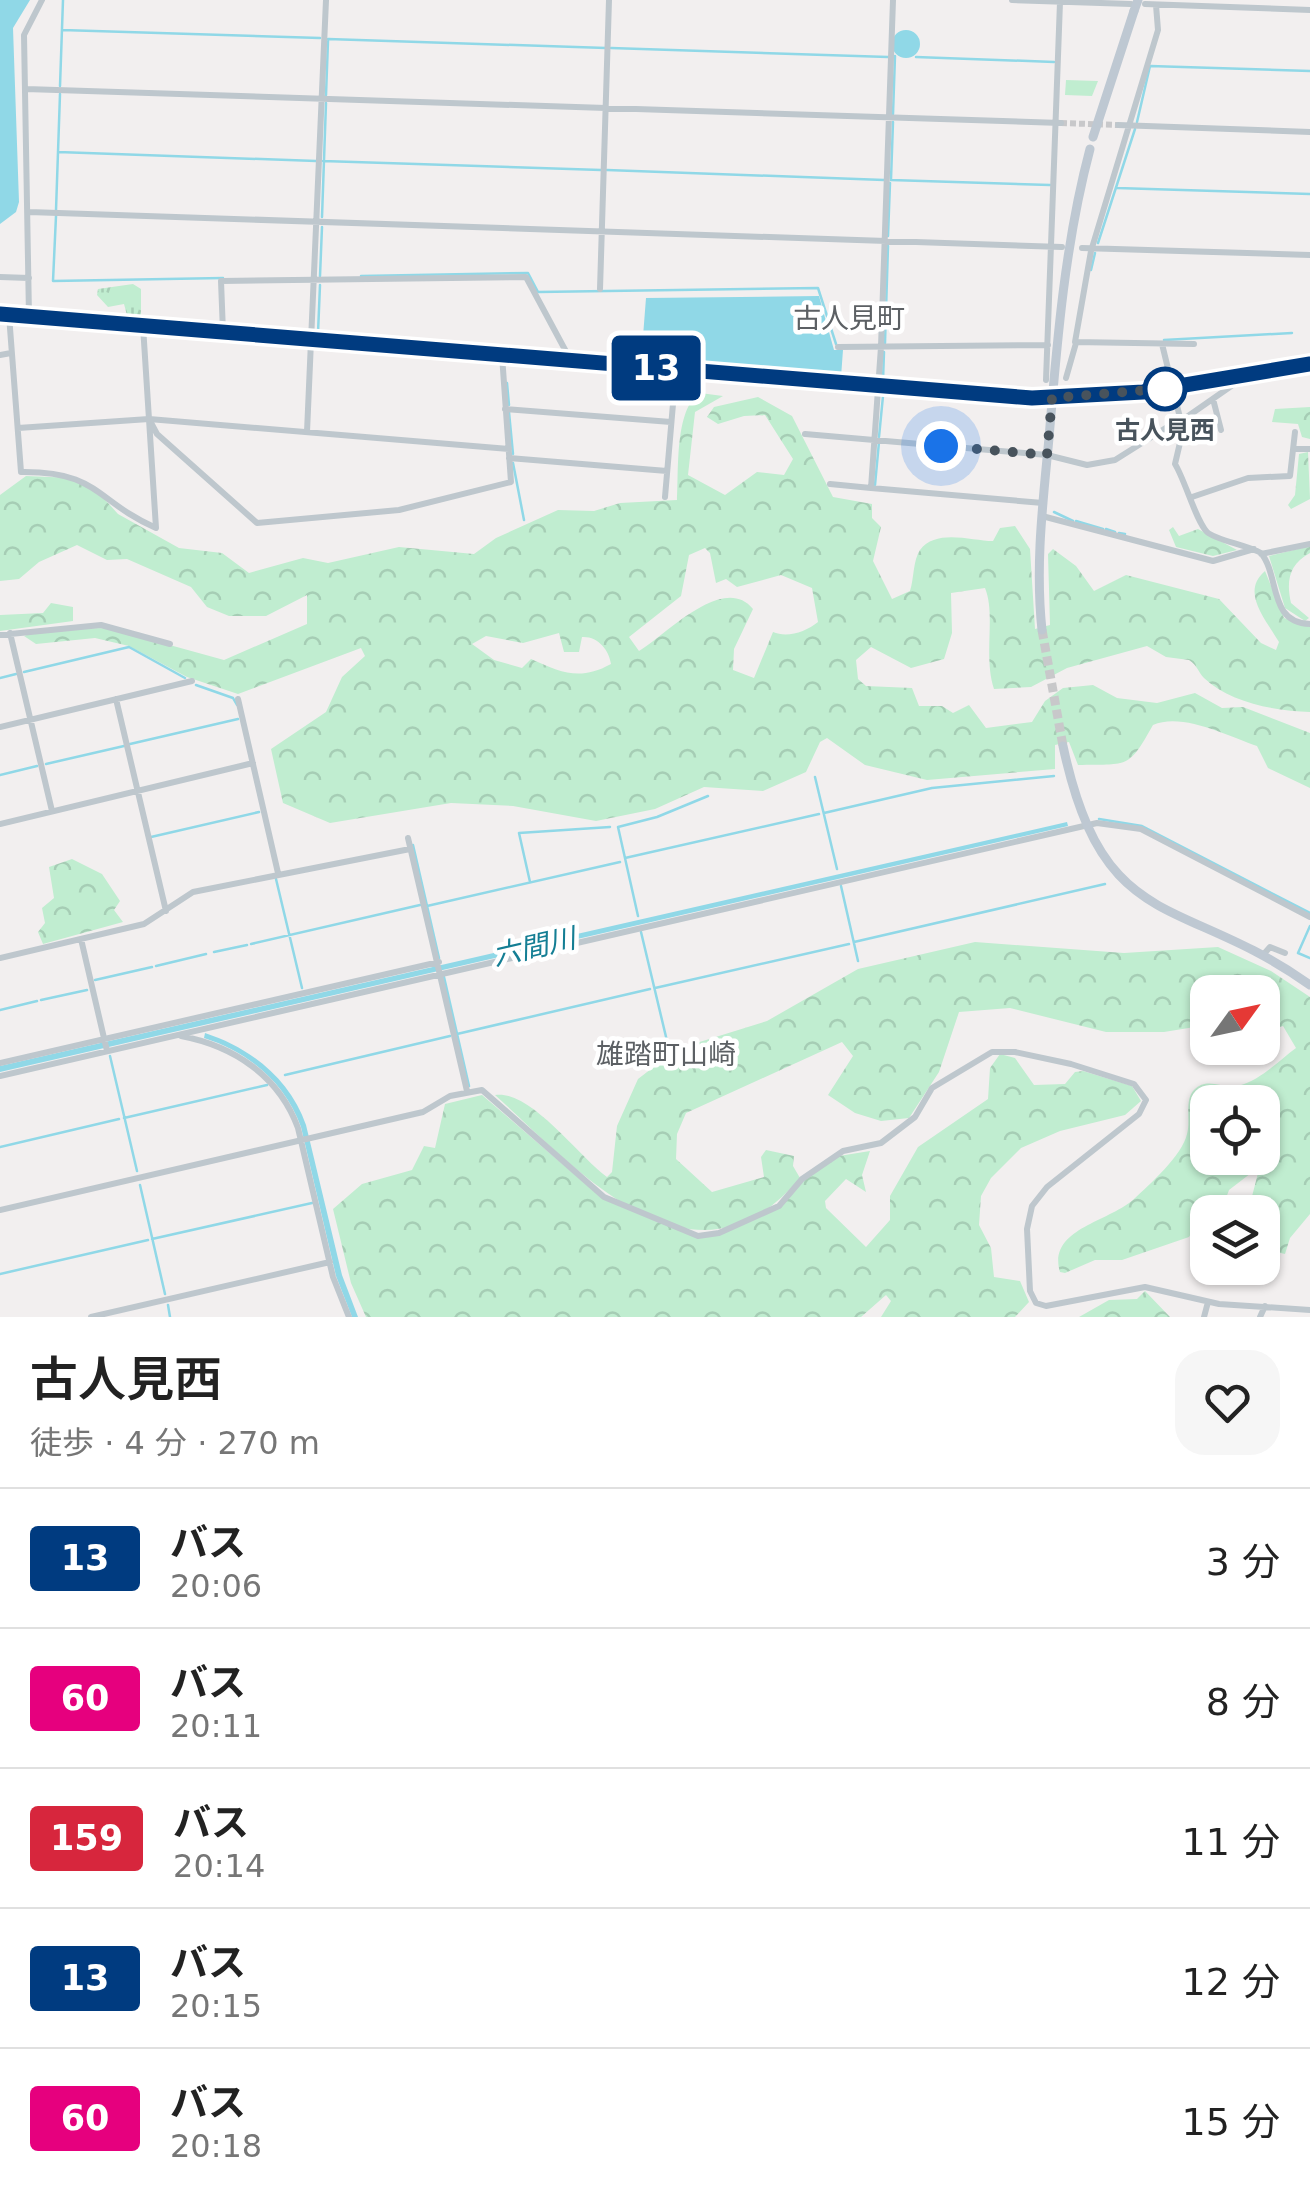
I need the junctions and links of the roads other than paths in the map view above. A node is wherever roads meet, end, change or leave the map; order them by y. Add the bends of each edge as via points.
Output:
1 (42, 0) edge
2 (326, 0) edge
3 (609, 0) edge
4 (893, 0) edge
5 (1012, 0) edge
6 (1060, 2) edge
7 (1137, 5) edge
8 (1156, 5) junction
9 (1310, 10) edge
10 (26, 89) junction
11 (323, 99) junction
12 (606, 108) junction
13 (889, 118) junction
14 (1058, 123) junction
15 (1118, 125) tunnel mouth
16 (1132, 126) junction
17 (1310, 132) edge
18 (1093, 137) dead end
19 (1090, 149) dead end
20 (29, 212) junction
21 (319, 222) junction
22 (602, 232) junction
23 (885, 241) junction
24 (1052, 247) junction
25 (1062, 247) dead end
26 (1082, 248) dead end
27 (1092, 248) junction
28 (1310, 256) edge
29 (0, 277) edge
30 (29, 278) junction
31 (317, 280) junction
32 (600, 289) dead end
33 (4, 314) edge
34 (29, 316) junction
35 (143, 325) junction
36 (223, 332) junction
37 (314, 339) junction
38 (1076, 344) junction
39 (1162, 344) junction
40 (1194, 344) dead end
41 (1048, 345) junction
42 (882, 347) junction
43 (838, 348) dead end
44 (11, 354) junction
45 (0, 355) edge
46 (502, 355) junction
47 (570, 360) junction
48 (1310, 364) edge
49 (676, 369) junction
50 (1236, 377) junction
51 (1066, 378) dead end
52 (1046, 380) dead end
53 (880, 386) junction
54 (1172, 388) junction
55 (1052, 398) junction
56 (1212, 399) junction
57 (506, 409) junction
58 (149, 418) junction
59 (1181, 420) junction
60 (671, 422) junction
61 (18, 428) junction
62 (1221, 430) dead end
63 (308, 432) junction
64 (1295, 432) dead end
65 (804, 434) dead end
66 (875, 440) junction
67 (1310, 448) edge
68 (1294, 449) junction
69 (509, 453) junction
70 (1047, 455) junction
71 (667, 471) junction
72 (830, 484) dead end
73 (871, 488) junction
74 (665, 496) dead end
75 (1192, 496) junction
76 (1043, 503) junction
77 (1042, 516) junction
78 (1310, 544) edge
79 (1258, 551) junction
80 (1310, 624) edge
81 (1042, 630) tunnel mouth
82 (10, 633) junction
83 (0, 635) edge
84 (170, 644) dead end
85 (192, 681) dead end
86 (116, 699) junction
87 (238, 699) dead end
88 (31, 720) junction
89 (0, 727) edge
90 (1063, 746) tunnel mouth
91 (253, 763) junction
92 (137, 791) junction
93 (52, 812) junction
94 (0, 824) edge
95 (1085, 825) junction
96 (408, 838) dead end
97 (410, 848) junction
98 (278, 873) junction
99 (166, 911) junction
100 (1310, 918) edge
101 (81, 939) junction
102 (1284, 954) dead end
103 (1262, 955) junction
104 (0, 958) edge
105 (438, 967) junction
106 (1310, 984) edge
107 (180, 1036) junction
108 (105, 1045) junction
109 (0, 1063) edge
110 (0, 1076) edge
111 (467, 1091) junction
112 (305, 1139) junction
113 (0, 1210) edge
114 (330, 1262) junction
115 (1208, 1302) junction
116 (1264, 1306) junction
117 (1310, 1310) edge
118 (91, 1317) edge
119 (349, 1317) edge
120 (1204, 1317) edge
121 (1260, 1317) edge

1 - 10 street via 24,30
2 - 11 street
3 - 12 street
4 - 13 street
5 - 6 street
6 - 7 street
6 - 14 street
7 - 8 street
7 - 18 street
8 - 9 street
8 - 16 street via 1159,24
10 - 11 street
10 - 20 street
11 - 12 street
11 - 21 street
12 - 13 street
12 - 22 street
13 - 14 street
13 - 23 street
14 - 24 street
15 - 16 street
16 - 17 street
16 - 27 street
19 - 55 street via 1068,256
20 - 21 street
20 - 30 street
21 - 22 street
21 - 31 street
22 - 23 street
22 - 32 street
23 - 24 street
23 - 42 street
24 - 25 street
24 - 41 street
26 - 27 street
27 - 28 street
27 - 38 street
29 - 30 street
30 - 34 street
31 - 36 street via 221,282
31 - 37 street
31 - 47 street via 526,277
33 - 34 main road
33 - 44 street
34 - 35 main road
35 - 36 main road
35 - 58 street
36 - 37 main road
37 - 46 main road
37 - 63 street
38 - 39 street
38 - 51 street
39 - 40 street
39 - 54 street
41 - 42 street
41 - 52 street
42 - 43 street
42 - 53 street
44 - 45 street
44 - 61 street
46 - 47 main road
46 - 57 street
47 - 49 main road
48 - 50 main road
49 - 53 main road
49 - 60 street
50 - 54 main road
50 - 56 street
53 - 55 main road
53 - 66 street
54 - 55 main road
54 - 59 street
55 - 70 street
56 - 59 street
56 - 62 street
57 - 60 street
57 - 69 street
58 - 61 street
58 - 61 street via 156,528 123,514 75,476 21,472
58 - 63 street
58 - 69 street via 157,434 257,523 382,512 480,493 509,484
59 - 70 street via 1111,462 1087,465
59 - 75 street via 1174,459
60 - 71 street
63 - 69 street
64 - 68 street
65 - 66 street
66 - 70 street
66 - 73 street
67 - 68 street
68 - 75 street via 1287,478 1248,478
69 - 71 street
70 - 76 street
71 - 74 street
72 - 73 street
73 - 76 street
75 - 79 street via 1206,531
76 - 77 street
77 - 79 street via 1208,560
77 - 81 street
78 - 79 street
79 - 80 street via 1282,610
82 - 83 street
82 - 84 street via 102,625
82 - 88 street
85 - 86 street
86 - 88 street
86 - 92 street
87 - 91 street
88 - 89 street
88 - 93 street
90 - 95 street
91 - 92 street
91 - 98 street
92 - 93 street
92 - 99 street
93 - 94 street
95 - 100 street via 1141,829
95 - 103 street via 1107,863 1139,896
95 - 105 street
96 - 97 street
97 - 98 street
97 - 105 street
98 - 99 street via 193,892
99 - 101 street via 144,924
101 - 104 street
101 - 108 street
102 - 103 street via 1270,947
103 - 106 street
105 - 107 street
105 - 108 street
105 - 111 street
107 - 108 street
107 - 112 street via 228,1051 258,1070 289,1106
108 - 109 street
108 - 110 street
111 - 112 street via 429,1110
111 - 115 street via 489,1093 604,1197 687,1234 709,1236 779,1206 802,1179 838,1154 881,1144 915,1117 932,1088 985,1055 1008,1051 1071,1064 1139,1086 1146,1106 1036,1198 1027,1229 1033,1300 1046,1306 1145,1287
112 - 113 street
112 - 114 street
114 - 118 street
114 - 119 street
115 - 116 street
115 - 120 street
116 - 117 street
116 - 121 street

